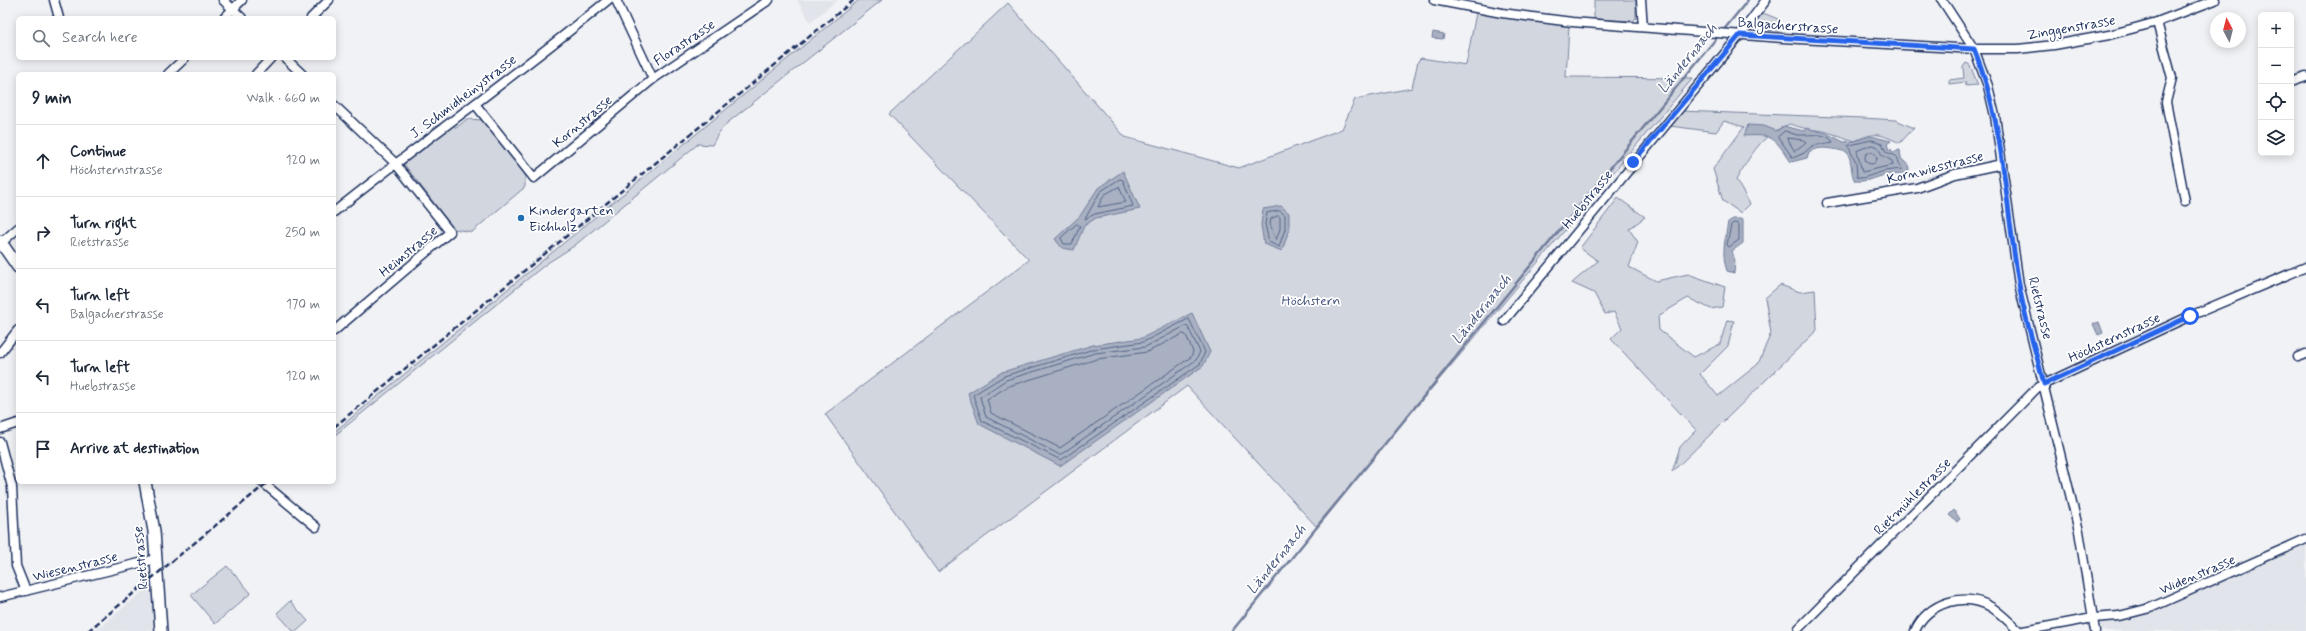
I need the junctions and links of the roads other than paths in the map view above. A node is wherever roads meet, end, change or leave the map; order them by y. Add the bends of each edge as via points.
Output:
1 (54, 0) edge
2 (223, 0) edge
3 (242, 0) edge
4 (329, 0) edge
5 (608, 0) edge
6 (616, 0) edge
7 (769, 0) edge
8 (1434, 0) edge
9 (1641, 0) edge
10 (1766, 0) edge
11 (1942, 0) edge
12 (2215, 0) edge
13 (233, 9) junction
14 (58, 16) edge
15 (226, 16) edge
16 (240, 16) edge
17 (313, 16) edge
18 (2157, 22) junction
19 (1643, 27) junction
20 (1736, 34) junction
21 (1974, 49) junction
22 (183, 60) edge
23 (269, 60) edge
24 (287, 60) edge
25 (170, 72) edge
26 (258, 72) edge
27 (300, 72) edge
28 (2306, 77) edge
29 (653, 79) junction
30 (2294, 81) edge
31 (475, 104) junction
32 (336, 107) edge
33 (395, 163) junction
34 (2002, 164) junction
35 (2185, 202) dead end
36 (1827, 203) dead end
37 (336, 210) edge
38 (16, 230) edge
39 (1, 243) edge
40 (16, 264) edge
41 (2306, 267) edge
42 (1504, 321) dead end
43 (336, 329) edge
44 (16, 333) edge
45 (0, 353) edge
46 (2044, 384) junction
47 (16, 424) edge
48 (0, 429) edge
49 (0, 442) edge
50 (145, 484) edge
51 (264, 484) edge
52 (316, 527) dead end
53 (2306, 539) edge
54 (156, 559) junction
55 (26, 591) junction
56 (0, 597) edge
57 (2093, 618) junction
58 (1799, 628) dead end
59 (162, 631) edge
60 (1915, 631) edge
61 (2019, 631) edge
62 (2023, 631) edge
63 (2095, 631) edge

1 - 14 street
2 - 13 street
3 - 13 street
4 - 17 street
5 - 31 street, J. Schmidheinystrasse
6 - 29 street
7 - 29 street, Florastrasse
8 - 19 street, Balgacherstrasse via 1502,13 1572,22
9 - 19 street
10 - 20 street, Huebstrasse
11 - 21 street, Rietstrasse
12 - 18 street, Zinggenstrasse
13 - 15 street
13 - 16 street
18 - 21 street, Zinggenstrasse via 2110,35 2054,45
18 - 35 street via 2172,78 2166,102
19 - 20 street, Balgacherstrasse
20 - 21 street, Balgacherstrasse
20 - 42 street, Huebstrasse
21 - 34 street, Rietstrasse via 1988,86
22 - 25 street
23 - 26 street
24 - 27 street
28 - 30 street
29 - 31 street, Kornstrasse via 534,178
31 - 33 street, J. Schmidheinystrasse
32 - 33 street
33 - 37 street, J. Schmidheinystrasse
33 - 43 street, Heimstrasse via 450,232
34 - 36 street, Kornwiesstrasse via 1955,174 1917,188
34 - 46 street, Rietstrasse via 2019,285
38 - 39 street
39 - 40 street
41 - 46 street, Höchsternstrasse via 2190,316
44 - 45 street
46 - 57 street, Rietstrasse via 2079,531
46 - 58 street, Rietmühlestrasse via 2033,391
47 - 48 street
49 - 55 street via 12,487 16,566
50 - 54 street, Rietstrasse
51 - 52 street
53 - 57 street, Widenstrasse via 2150,608 2119,616
54 - 55 street, Wiesenstrasse
54 - 59 street, Rietstrasse
55 - 56 street, Wiesenstrasse
57 - 62 street, Widenstrasse
57 - 63 street, Rietstrasse
60 - 61 street via 1918,623 1938,606 1970,600 1991,607

